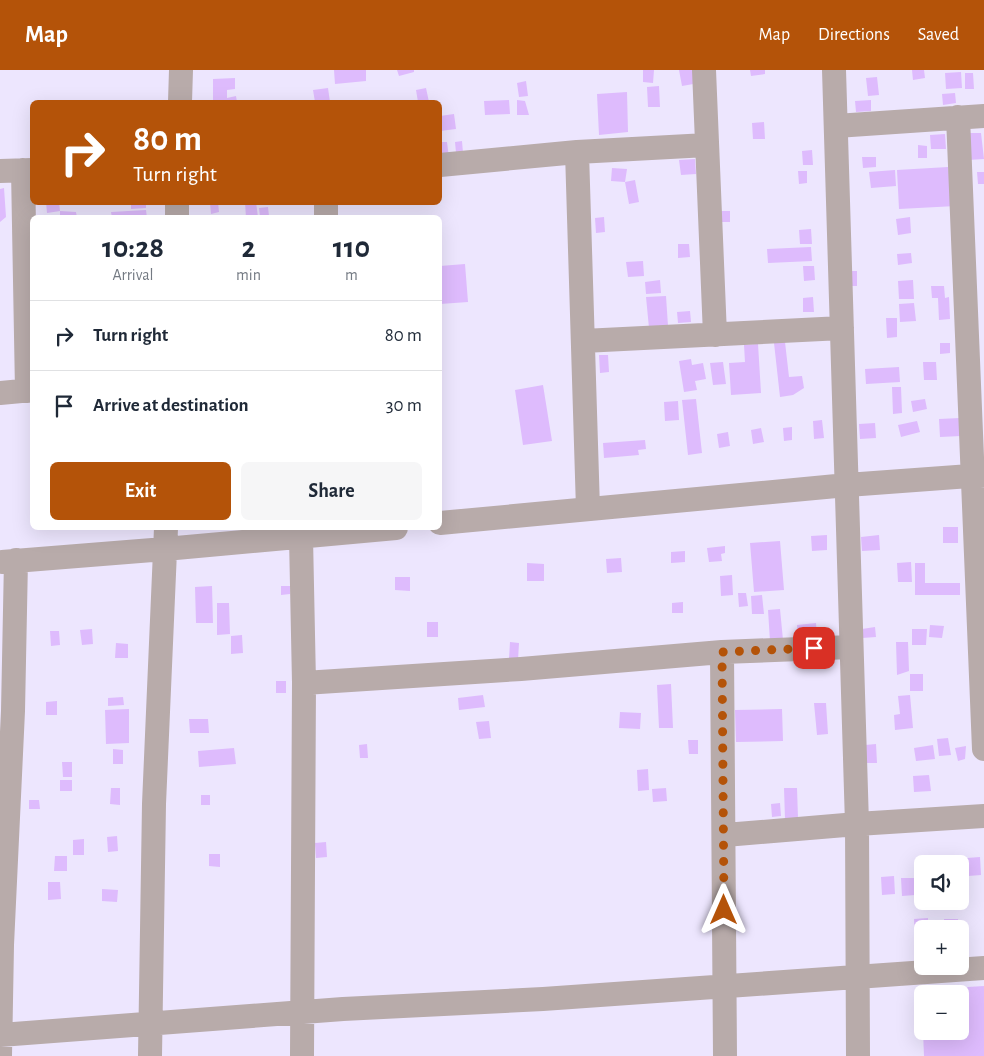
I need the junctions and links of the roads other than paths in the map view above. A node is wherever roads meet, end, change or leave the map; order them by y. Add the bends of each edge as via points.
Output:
1 (186, 70) edge
2 (704, 70) edge
3 (834, 70) edge
4 (180, 100) edge
5 (984, 116) edge
6 (958, 118) junction
7 (836, 126) junction
8 (707, 145) junction
9 (577, 152) junction
10 (442, 165) edge
11 (28, 170) edge
12 (0, 171) edge
13 (974, 310) edge
14 (842, 328) junction
15 (715, 335) junction
16 (583, 341) junction
17 (30, 391) edge
18 (0, 393) edge
19 (978, 475) edge
20 (847, 485) junction
21 (588, 509) junction
22 (442, 523) edge
23 (335, 530) edge
24 (301, 536) junction
25 (166, 538) edge
26 (8, 561) edge
27 (851, 647) junction
28 (722, 652) junction
29 (304, 683) junction
30 (7, 712) edge
31 (984, 749) edge
32 (984, 816) edge
33 (856, 824) junction
34 (724, 835) junction
35 (984, 968) edge
36 (856, 977) junction
37 (724, 986) junction
38 (303, 1012) junction
39 (151, 1023) junction
40 (0, 1042) edge
41 (150, 1056) edge
42 (302, 1056) edge
43 (725, 1056) edge
44 (858, 1056) edge

1 - 4 street
2 - 8 street
3 - 7 street
5 - 6 street
6 - 7 street
6 - 13 street
7 - 14 street
8 - 9 street
8 - 15 street
9 - 10 street
9 - 16 street
11 - 12 street
11 - 17 street
13 - 19 street
14 - 15 street
14 - 20 street
15 - 16 street
16 - 21 street
17 - 18 street
19 - 20 street
19 - 31 street
20 - 21 street
20 - 27 street
21 - 22 street
23 - 24 street
24 - 25 street
24 - 29 street
25 - 26 street
25 - 39 street via 154,804
26 - 30 street
27 - 28 street
27 - 33 street
28 - 29 street
28 - 34 street
29 - 38 street
30 - 40 street
32 - 33 street
33 - 34 street
33 - 36 street
34 - 37 street
35 - 36 street
36 - 37 street
36 - 44 street
37 - 38 street
37 - 43 street
38 - 39 street
38 - 42 street
39 - 40 street
39 - 41 street

